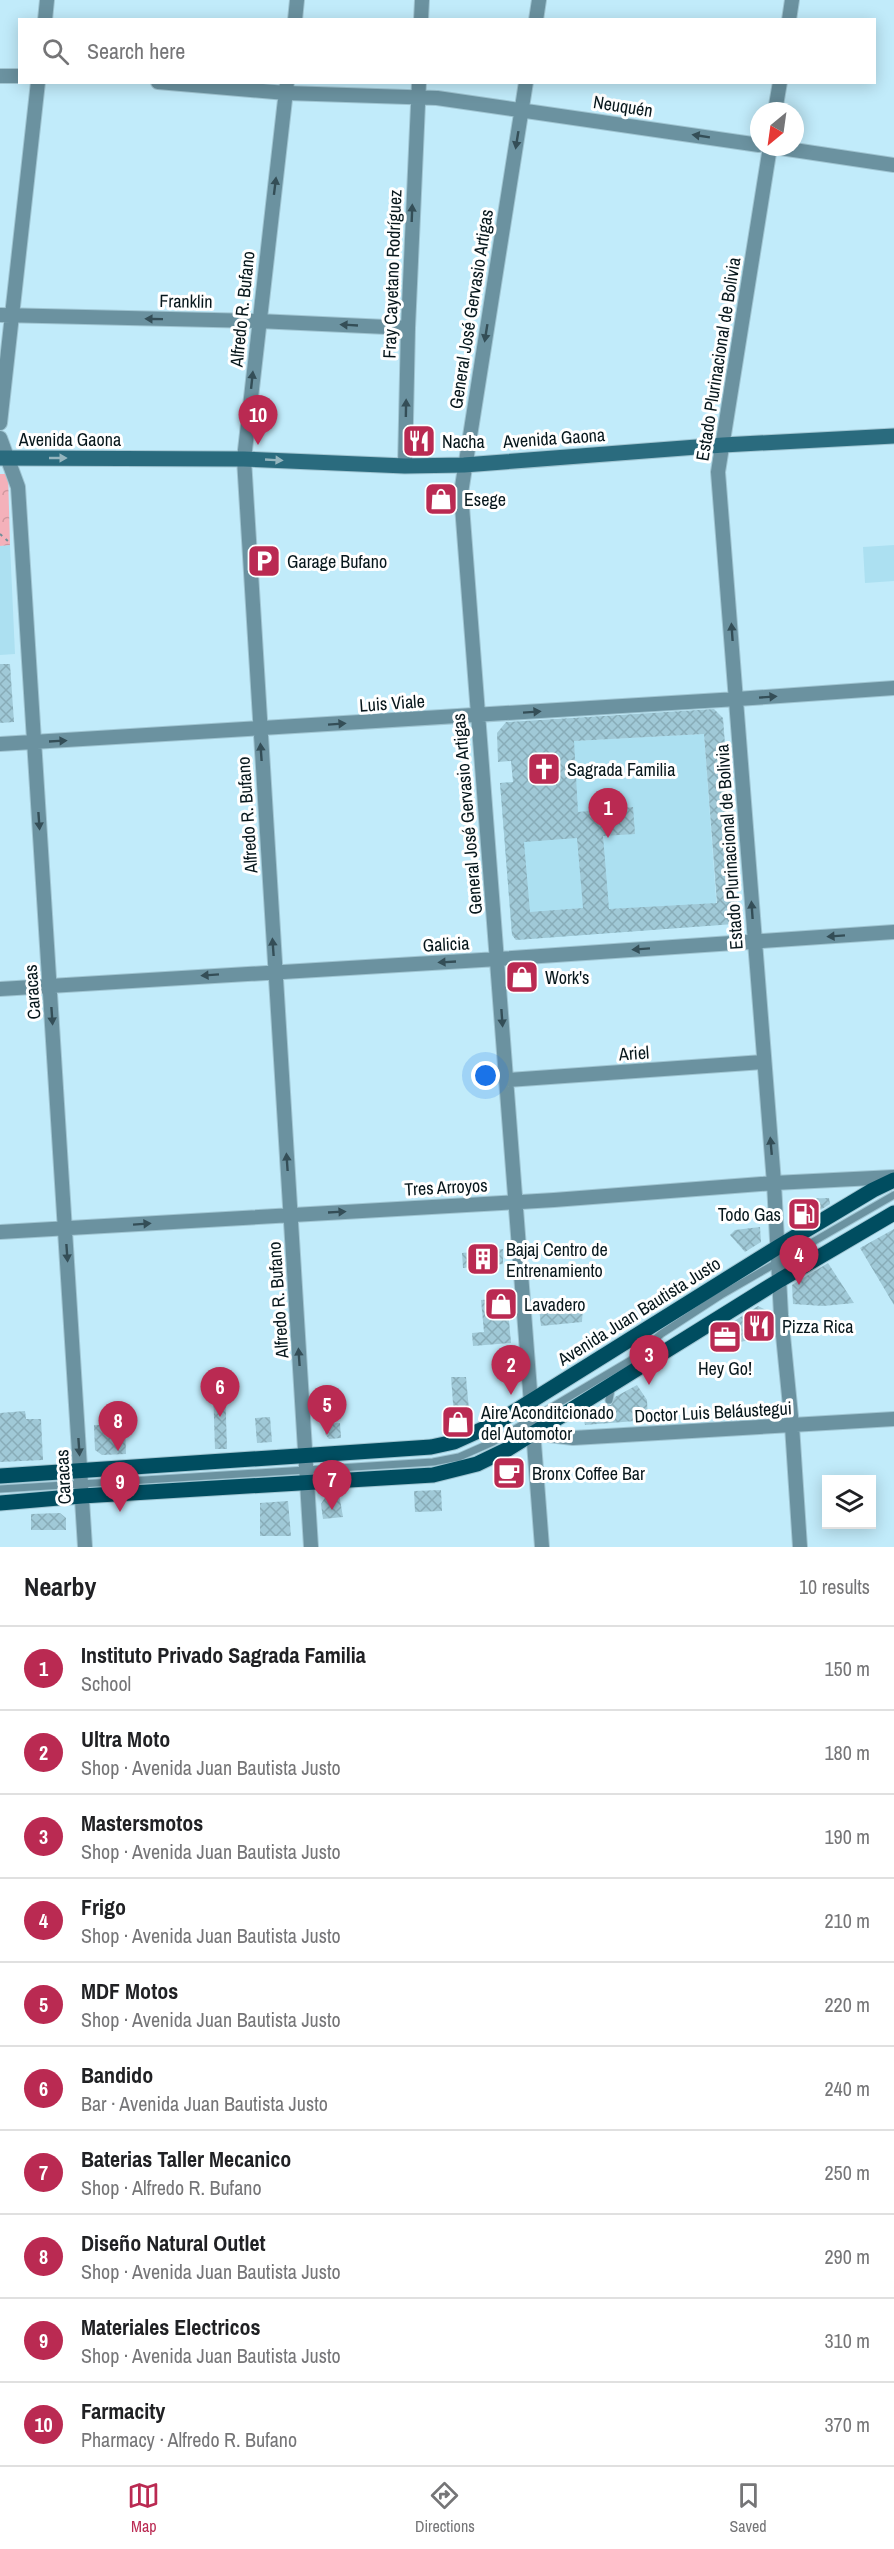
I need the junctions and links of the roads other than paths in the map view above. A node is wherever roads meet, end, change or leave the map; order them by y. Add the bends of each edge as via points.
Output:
1 (47, 0) edge
2 (297, 0) edge
3 (422, 0) edge
4 (539, 0) edge
5 (792, 0) edge
6 (45, 18) edge
7 (295, 18) edge
8 (421, 18) edge
9 (536, 18) edge
10 (789, 18) edge
11 (0, 76) edge
12 (18, 76) edge
13 (38, 84) edge
14 (201, 84) edge
15 (419, 84) edge
16 (526, 84) edge
17 (780, 84) edge
18 (287, 88) edge
19 (418, 98) junction
20 (777, 102) edge
21 (523, 109) junction
22 (750, 144) edge
23 (804, 152) edge
24 (771, 156) edge
25 (894, 165) edge
26 (5, 315) edge
27 (258, 321) junction
28 (408, 328) junction
29 (0, 415) edge
30 (894, 436) edge
31 (0, 438) edge
32 (723, 445) junction
33 (3, 458) edge
34 (244, 459) junction
35 (464, 465) junction
36 (405, 466) junction
37 (894, 688) edge
38 (737, 699) junction
39 (477, 716) junction
40 (260, 729) junction
41 (33, 742) junction
42 (0, 744) edge
43 (894, 932) edge
44 (754, 942) junction
45 (498, 959) junction
46 (275, 971) junction
47 (50, 986) junction
48 (0, 989) edge
49 (764, 1062) junction
50 (507, 1080) junction
51 (894, 1178) edge
52 (774, 1183) junction
53 (894, 1195) edge
54 (515, 1202) junction
55 (894, 1213) edge
56 (290, 1214) junction
57 (65, 1229) junction
58 (0, 1232) edge
59 (778, 1254) junction
60 (780, 1280) junction
61 (612, 1385) junction
62 (609, 1400) dead end
63 (531, 1401) junction
64 (532, 1418) junction
65 (894, 1419) edge
66 (792, 1426) junction
67 (533, 1433) junction
68 (306, 1470) junction
69 (0, 1476) edge
70 (81, 1484) junction
71 (0, 1489) edge
72 (0, 1503) edge
73 (85, 1547) edge
74 (311, 1547) edge
75 (542, 1547) edge
76 (800, 1547) edge

1 - 6 street
2 - 7 street
3 - 8 street
4 - 9 street
5 - 10 street
11 - 12 street
13 - 26 street
14 - 18 street, Neuquén
15 - 19 street, Fray Cayetano Rodríguez
16 - 21 street, General José Gervasio Artigas
17 - 20 street
18 - 19 street, Neuquén
27 -> 18 street, Alfredo R. Bufano
19 - 21 street, Neuquén
28 -> 19 street, Fray Cayetano Rodríguez
22 -> 21 street, Neuquén
21 -> 35 street, General José Gervasio Artigas
23 - 25 street
24 - 32 street, Estado Plurinacional de Bolivia
27 -> 26 street, Franklin
26 - 29 street
28 -> 27 street, Franklin
34 -> 27 street, Alfredo R. Bufano
36 -> 28 street, Fray Cayetano Rodríguez
30 - 32 main road, Avenida Gaona
31 - 33 street, Caracas
32 - 35 main road, Avenida Gaona
38 -> 32 street, Estado Plurinacional de Bolivia via 718,472
33 -> 34 main road, Avenida Gaona
33 - 41 street, Caracas via 18,487
34 -> 36 main road, Avenida Gaona
34 - 40 street, Alfredo R. Bufano
35 - 36 main road, Avenida Gaona
35 - 39 street, General José Gervasio Artigas via 461,494
38 -> 37 street, Luis Viale
39 -> 38 street, Luis Viale
44 -> 38 street, Estado Plurinacional de Bolivia
40 -> 39 street, Luis Viale
39 - 45 street, General José Gervasio Artigas
41 -> 40 street, Luis Viale
46 -> 40 street, Alfredo R. Bufano
41 - 42 street, Luis Viale
41 -> 47 street, Caracas
43 -> 44 street, Galicia
44 -> 45 street, Galicia
44 - 49 street, Estado Plurinacional de Bolivia
45 -> 46 street, Galicia
45 -> 50 street, General José Gervasio Artigas
46 -> 47 street, Galicia
56 -> 46 street, Alfredo R. Bufano
47 - 48 street, Galicia
47 -> 57 street, Caracas
49 - 50 street, Ariel
52 -> 49 street, Estado Plurinacional de Bolivia
50 - 54 street, General José Gervasio Artigas
51 - 52 street, Tres Arroyos
51 - 59 main road, Avenida Juan Bautista Justo
52 - 54 street, Tres Arroyos
52 - 59 street, Estado Plurinacional de Bolivia
53 - 59 lane via 802,1250
56 -> 54 street, Tres Arroyos
54 - 63 street, General José Gervasio Artigas
55 - 60 main road, Avenida Juan Bautista Justo
57 -> 56 street, Tres Arroyos
68 -> 56 street, Alfredo R. Bufano
57 - 58 street, Tres Arroyos
57 -> 70 street, Caracas
59 - 60 street, Estado Plurinacional de Bolivia
59 - 63 main road, Avenida Juan Bautista Justo
59 - 64 lane via 631,1360
60 - 61 main road, Avenida Juan Bautista Justo
60 - 66 street, Estado Plurinacional de Bolivia
61 - 62 lane
61 - 67 main road, Avenida Juan Bautista Justo
63 - 64 street, General José Gervasio Artigas
63 - 68 main road, Avenida Juan Bautista Justo via 496,1424 454,1442
64 - 67 street, General José Gervasio Artigas
64 - 68 lane via 459,1457
65 - 66 street, Doctor Luis Beláustegui
66 - 67 street, Doctor Luis Beláustegui via 603,1432 573,1438
66 - 76 street, Estado Plurinacional de Bolivia
67 - 68 main road, Avenida Juan Bautista Justo via 497,1456 433,1475
67 - 75 street, General José Gervasio Artigas
68 - 70 main road, Avenida Juan Bautista Justo
68 - 70 main road, Avenida Juan Bautista Justo
68 - 74 street, Alfredo R. Bufano
69 - 70 main road, Avenida Juan Bautista Justo
70 - 71 lane
70 - 72 main road, Avenida Juan Bautista Justo
70 - 73 street, Caracas

